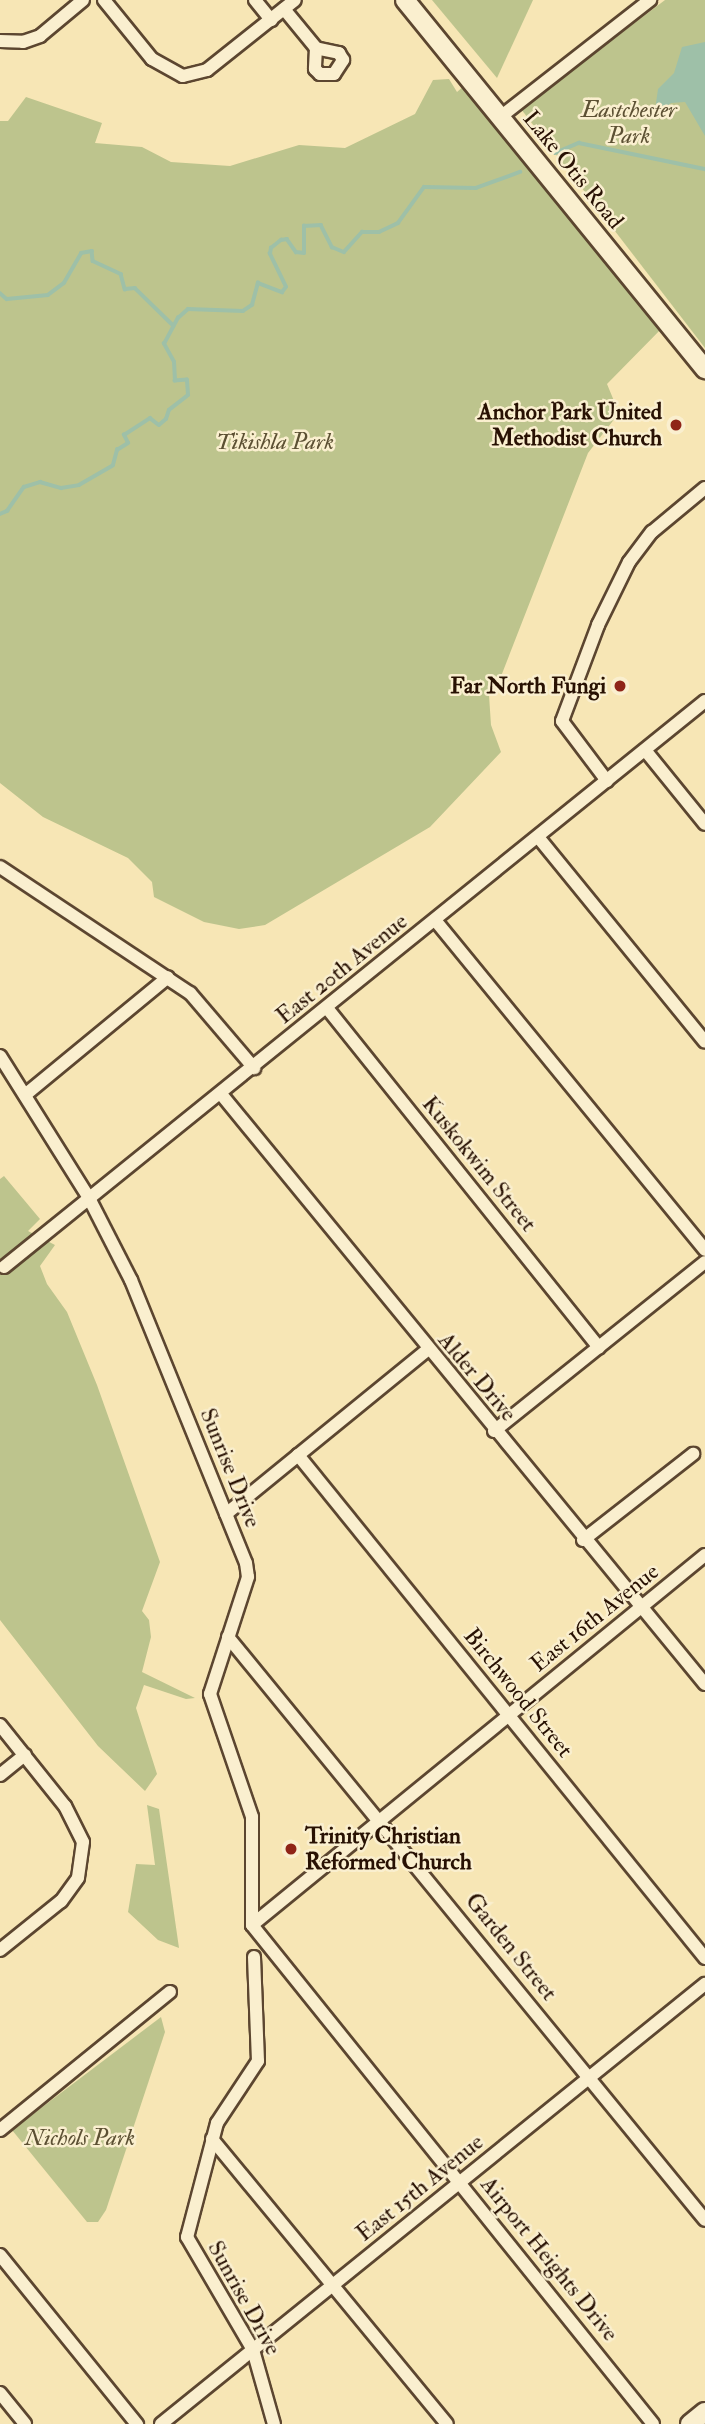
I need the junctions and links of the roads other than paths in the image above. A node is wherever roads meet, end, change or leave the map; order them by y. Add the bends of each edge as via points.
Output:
1 (83, 0) edge
2 (104, 0) edge
3 (255, 0) edge
4 (295, 0) edge
5 (405, 0) edge
6 (650, 0) edge
7 (285, 9) junction
8 (271, 20) junction
9 (0, 41) edge
10 (316, 48) dead end
11 (499, 118) junction
12 (705, 369) edge
13 (705, 488) edge
14 (705, 701) edge
15 (645, 750) junction
16 (607, 781) junction
17 (705, 824) edge
18 (538, 837) junction
19 (0, 867) edge
20 (435, 920) junction
21 (168, 977) junction
22 (327, 1008) junction
23 (705, 1042) edge
24 (0, 1056) edge
25 (254, 1068) junction
26 (221, 1094) junction
27 (25, 1095) junction
28 (89, 1198) junction
29 (705, 1250) edge
30 (705, 1262) edge
31 (4, 1267) dead end
32 (599, 1347) junction
33 (427, 1350) junction
34 (494, 1431) junction
35 (692, 1454) dead end
36 (298, 1455) junction
37 (226, 1514) junction
38 (583, 1540) junction
39 (705, 1555) edge
40 (642, 1607) junction
41 (228, 1637) junction
42 (705, 1684) edge
43 (509, 1715) junction
44 (0, 1725) edge
45 (24, 1755) junction
46 (0, 1774) edge
47 (381, 1818) junction
48 (252, 1925) junction
49 (0, 1950) edge
50 (254, 1957) dead end
51 (705, 1958) edge
52 (705, 1984) edge
53 (170, 1992) dead end
54 (589, 2078) junction
55 (0, 2130) edge
56 (212, 2139) junction
57 (461, 2183) junction
58 (705, 2220) edge
59 (0, 2255) edge
60 (333, 2285) junction
61 (253, 2350) junction
62 (0, 2393) edge
63 (705, 2412) edge
64 (25, 2424) edge
65 (137, 2424) edge
66 (161, 2424) edge
67 (274, 2424) edge
68 (447, 2424) edge
69 (653, 2424) edge
70 (690, 2424) edge

1 - 9 street via 40,36 23,42
2 - 8 street via 152,59 183,76 207,71
3 - 8 street
4 - 7 street
5 - 11 main road, Lake Otis Road
6 - 11 street
7 - 8 street
7 - 10 street
11 - 12 main road, Lake Otis Road
13 - 16 street via 652,532 629,562 598,625 562,721
14 - 15 street, East 20th Avenue
15 - 16 street, East 20th Avenue
15 - 17 street
16 - 18 street, East 20th Avenue
18 - 20 street, East 20th Avenue
18 - 23 street
19 - 21 street
20 - 22 street, East 20th Avenue
20 - 29 street
21 - 25 street via 190,993
21 - 27 street
22 - 25 street, East 20th Avenue
22 - 32 street, Kuskokwim Street
24 - 27 street, Sunrise Drive
25 - 26 street, East 20th Avenue
26 - 28 street, East 20th Avenue
26 - 33 street, Alder Drive
27 - 28 street, Sunrise Drive
28 - 31 street, East 20th Avenue
28 - 37 street, Sunrise Drive via 131,1280
30 - 32 street
32 - 34 street
33 - 34 street, Alder Drive
33 - 36 street
34 - 38 street, Alder Drive
35 - 38 street
36 - 37 street
36 - 43 street, Birchwood Street
37 - 41 street, Sunrise Drive via 248,1577
38 - 40 street, Alder Drive
39 - 40 street, East 16th Avenue
40 - 42 street, Alder Drive
40 - 43 street, East 16th Avenue
41 - 47 street, Garden Street
41 - 48 street, Sunrise Drive via 210,1694 252,1817
43 - 47 street, East 16th Avenue
43 - 51 street, Birchwood Street
44 - 45 street
45 - 46 street
45 - 49 street via 65,1806 83,1842 78,1878 61,1901
47 - 48 street, East 16th Avenue
47 - 54 street, Garden Street
48 - 57 street, Airport Heights Drive
50 - 56 street, Sunrise Drive via 258,2060 217,2123
52 - 54 street, East 15th Avenue
53 - 55 street
54 - 57 street, East 15th Avenue
54 - 58 street, Garden Street
56 - 60 street
56 - 61 street, Sunrise Drive via 187,2237
57 - 60 street, East 15th Avenue
57 - 69 street, Airport Heights Drive
59 - 65 street
60 - 61 street, East 15th Avenue
60 - 68 street
61 - 66 street, East 15th Avenue
61 - 67 street, Sunrise Drive
62 - 64 street
63 - 70 main road

